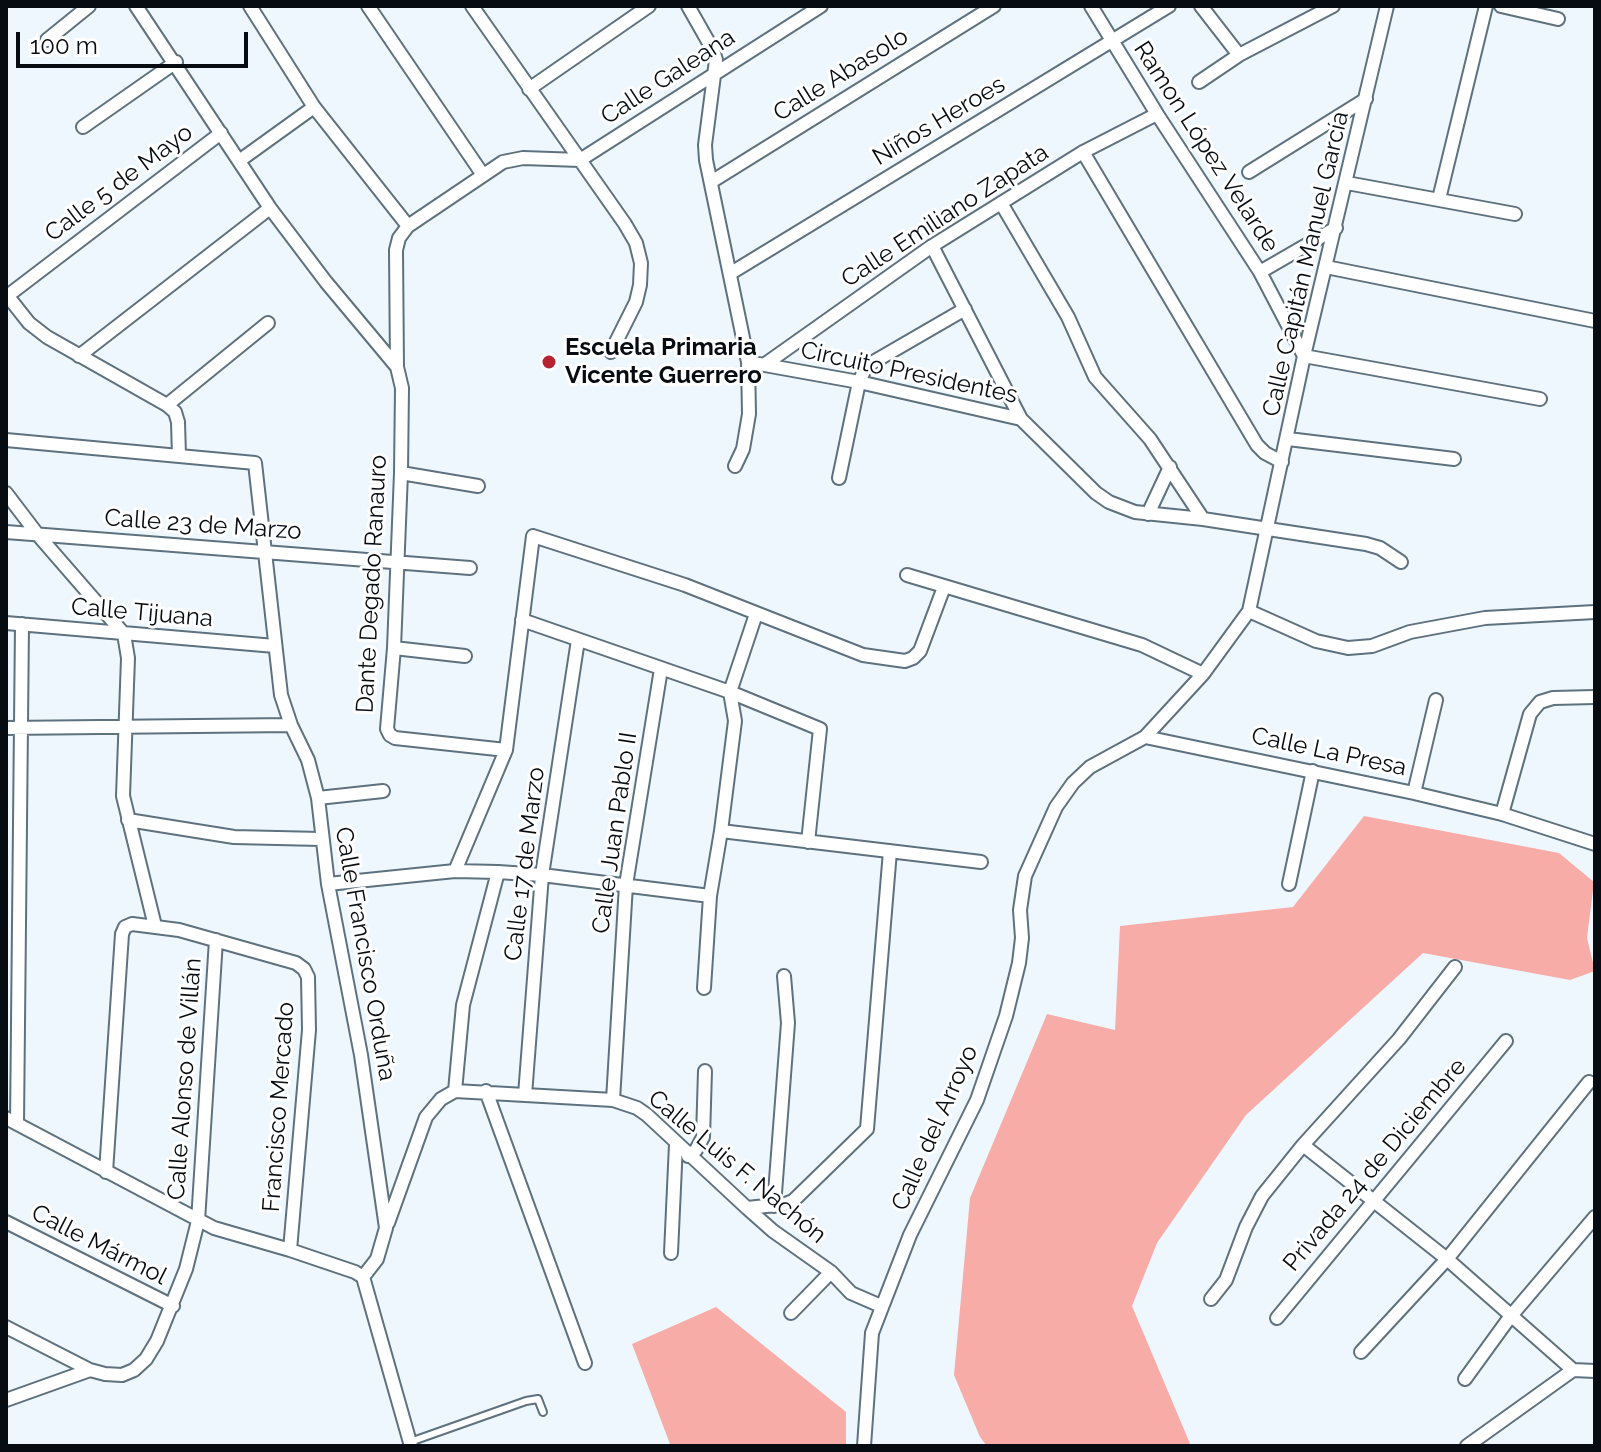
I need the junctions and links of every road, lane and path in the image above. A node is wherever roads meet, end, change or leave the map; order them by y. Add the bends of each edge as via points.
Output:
1 (89, 6) edge
2 (136, 6) edge
3 (250, 6) edge
4 (368, 6) edge
5 (472, 6) edge
6 (649, 6) edge
7 (688, 6) edge
8 (821, 6) edge
9 (994, 6) edge
10 (1091, 6) edge
11 (1169, 6) edge
12 (1201, 6) edge
13 (1333, 6) edge
14 (1387, 6) edge
15 (1486, 6) edge
16 (1501, 6) edge
17 (1558, 19) dead end
18 (47, 40) dead end
19 (1112, 41) junction
20 (1239, 55) junction
21 (176, 62) junction
22 (715, 72) junction
23 (1199, 82) dead end
24 (529, 89) junction
25 (1366, 99) junction
26 (314, 107) junction
27 (1157, 114) junction
28 (83, 127) dead end
29 (221, 133) junction
30 (1083, 152) junction
31 (580, 160) junction
32 (239, 161) junction
33 (1249, 172) dead end
34 (483, 175) junction
35 (711, 182) junction
36 (1347, 183) junction
37 (1439, 199) junction
38 (1001, 203) junction
39 (270, 208) junction
40 (1515, 214) dead end
41 (408, 226) junction
42 (1336, 228) junction
43 (932, 246) junction
44 (1326, 267) junction
45 (1260, 272) junction
46 (731, 273) junction
47 (6, 296) edge
48 (965, 309) junction
49 (1595, 321) edge
50 (268, 323) dead end
51 (611, 352) dead end
52 (79, 356) junction
53 (1304, 356) junction
54 (748, 362) junction
55 (764, 365) junction
56 (397, 367) junction
57 (859, 382) junction
58 (1540, 399) dead end
59 (167, 405) junction
60 (1021, 419) junction
61 (1288, 439) junction
62 (6, 440) edge
63 (179, 456) junction
64 (1454, 459) dead end
65 (1282, 462) junction
66 (735, 466) dead end
67 (1170, 467) junction
68 (401, 473) junction
69 (839, 478) dead end
70 (478, 486) dead end
71 (6, 493) edge
72 (1148, 514) junction
73 (1203, 519) junction
74 (1265, 530) junction
75 (6, 532) edge
76 (38, 535) junction
77 (266, 552) junction
78 (397, 561) junction
79 (1401, 562) dead end
80 (470, 568) dead end
81 (907, 575) dead end
82 (944, 587) junction
83 (1249, 611) junction
84 (1595, 612) edge
85 (756, 614) junction
86 (522, 620) junction
87 (6, 623) edge
88 (22, 624) junction
89 (124, 634) junction
90 (578, 640) junction
91 (275, 646) junction
92 (394, 648) junction
93 (465, 656) dead end
94 (661, 669) junction
95 (1203, 674) junction
96 (730, 692) junction
97 (1595, 697) edge
98 (1436, 700) dead end
99 (126, 725) junction
100 (291, 725) junction
101 (13, 727) edge
102 (1145, 737) junction
103 (506, 750) junction
104 (1313, 771) junction
105 (383, 791) dead end
106 (1414, 793) junction
107 (318, 798) junction
108 (1502, 814) junction
109 (128, 820) junction
110 (721, 831) junction
111 (321, 839) junction
112 (808, 842) junction
113 (1595, 844) edge
114 (890, 851) junction
115 (981, 862) dead end
116 (455, 871) junction
117 (498, 872) junction
118 (542, 875) junction
119 (328, 884) junction
120 (1289, 884) dead end
121 (626, 885) junction
122 (710, 896) junction
123 (155, 926) junction
124 (216, 940) junction
125 (1455, 967) dead end
126 (784, 976) dead end
127 (704, 988) dead end
128 (1506, 1041) dead end
129 (705, 1071) dead end
130 (1589, 1082) dead end
131 (455, 1091) junction
132 (486, 1091) junction
133 (525, 1095) junction
134 (613, 1100) junction
135 (11, 1121) edge
136 (676, 1144) junction
137 (1303, 1145) junction
138 (688, 1156) junction
139 (106, 1172) junction
140 (1375, 1201) junction
141 (774, 1206) junction
142 (747, 1208) junction
143 (1595, 1217) edge
144 (198, 1221) junction
145 (6, 1222) edge
146 (386, 1228) junction
147 (290, 1250) junction
148 (671, 1253) dead end
149 (1447, 1259) junction
150 (831, 1272) junction
151 (363, 1277) junction
152 (1211, 1299) dead end
153 (173, 1306) junction
154 (881, 1306) junction
155 (791, 1313) dead end
156 (1510, 1317) junction
157 (1277, 1318) dead end
158 (6, 1327) edge
159 (1361, 1352) dead end
160 (585, 1363) dead end
161 (90, 1370) junction
162 (1573, 1370) junction
163 (1595, 1371) edge
164 (1465, 1379) dead end
165 (6, 1400) edge
166 (543, 1412) dead end
167 (410, 1444) edge
168 (864, 1446) edge
169 (1467, 1446) edge

1 - 18 street
2 - 21 street
3 - 26 street
4 - 34 street
5 - 24 street
6 - 24 street
7 - 22 street via 713,50
8 - 22 street, Calle Galeana
9 - 35 street, Calle Abasolo
10 - 19 street, Ramon López Velarde
11 - 19 street, Niños Heroes
12 - 20 street
13 - 20 street
14 - 25 street, Calle Capitán Manuel García
15 - 37 street
16 - 17 street
19 - 27 street, Ramon López Velarde
19 - 46 street, Niños Heroes
20 - 23 street
21 - 28 street
21 - 29 street
22 - 31 street, Calle Galeana
22 - 35 street via 705,145
24 - 31 street
25 - 33 street
25 - 36 street, Calle Capitán Manuel García
26 - 32 street
26 - 41 street
27 - 30 street, Calle Emiliano Zapata
27 - 45 street, Ramon López Velarde
29 - 32 street
29 - 47 street, Calle 5 de Mayo
30 - 38 street, Calle Emiliano Zapata
30 - 65 street via 1257,445
31 - 34 street via 512,159
31 - 51 street via 625,224 641,263 636,302
32 - 39 street
34 - 41 street
35 - 46 street
36 - 37 street
36 - 42 street, Calle Capitán Manuel García
37 - 40 street
38 - 43 street, Calle Emiliano Zapata
38 - 67 street via 1068,317 1095,377
39 - 52 street
39 - 56 street
41 - 56 street, Dante Degado Ranauro via 396,250
42 - 44 street, Calle Capitán Manuel García
42 - 45 street
43 - 48 street
43 - 55 street, Calle Emiliano Zapata
44 - 49 street
44 - 53 street, Calle Capitán Manuel García
45 - 53 street, Ramon López Velarde
46 - 54 street
47 - 52 street via 29,323
48 - 57 street via 870,364
48 - 60 street
50 - 59 street
52 - 59 street
53 - 58 street
53 - 61 street, Calle Capitán Manuel García
54 - 55 street, Circuito Presidentes
54 - 66 street via 749,414
55 - 57 street, Circuito Presidentes
56 - 68 street, Dante Degado Ranauro via 402,388
57 - 60 street, Circuito Presidentes
57 - 69 street
59 - 63 street via 178,422
60 - 72 street, Circuito Presidentes via 1096,493
61 - 64 street
61 - 65 street, Calle Capitán Manuel García
62 - 63 street
63 - 77 street, Calle Francisco Orduña via 255,463
65 - 74 street, Calle Capitán Manuel García
67 - 72 street
67 - 73 street
68 - 70 street
68 - 78 street, Dante Degado Ranauro
71 - 76 street
72 - 73 street, Circuito Presidentes
73 - 74 street, Circuito Presidentes
74 - 79 street, Circuito Presidentes via 1366,544
74 - 83 street, Calle del Arroyo
75 - 76 street, Calle 23 de Marzo
76 - 77 street, Calle 23 de Marzo
76 - 89 street
77 - 78 street, Calle 23 de Marzo
77 - 91 street, Calle Francisco Orduña
78 - 80 street, Calle 23 de Marzo
78 - 92 street, Dante Degado Ranauro
81 - 82 street
82 - 85 street via 920,651 905,661 863,655
82 - 95 street via 1142,645
83 - 84 street via 1316,641 1348,648 1485,618
83 - 95 street, Calle del Arroyo
85 - 86 street via 533,536
85 - 96 street
86 - 90 street
86 - 103 street
87 - 88 street, Calle Tijuana
88 - 89 street, Calle Tijuana
88 - 101 street
89 - 91 street, Calle Tijuana
89 - 99 street
90 - 94 street
90 - 118 street, Calle 17 de Marzo
91 - 100 street, Calle Francisco Orduña
92 - 93 street
92 - 103 street, Dante Degado Ranauro via 390,735
94 - 96 street
94 - 121 street, Calle Juan Pablo II
95 - 102 street, Calle del Arroyo
96 - 110 street via 735,721
96 - 112 street via 820,729
97 - 108 street via 1553,698 1540,702 1530,714
98 - 106 street
99 - 100 street
99 - 101 street
99 - 109 street via 123,796
100 - 107 street, Calle Francisco Orduña
101 - 135 street
102 - 104 street, Calle La Presa
102 - 154 street, Calle del Arroyo via 1090,767 1056,807 1025,876 1019,963 977,1100
103 - 116 street
104 - 106 street, Calle La Presa
104 - 120 street
105 - 107 street
106 - 108 street, Calle La Presa
107 - 111 street, Calle Francisco Orduña
108 - 113 street, Calle La Presa
109 - 111 street via 234,837
109 - 123 street
110 - 112 street
110 - 122 street
111 - 119 street, Calle Francisco Orduña
112 - 114 street
114 - 115 street
114 - 141 street via 867,1129 793,1201
116 - 117 street
116 - 119 street
117 - 118 street
117 - 131 street via 463,1005
118 - 121 street
118 - 133 street, Calle 17 de Marzo
119 - 146 street, Calle Francisco Orduña via 361,1055
121 - 122 street
121 - 134 street, Calle Juan Pablo II
122 - 127 street
123 - 124 street
123 - 139 street via 132,924 122,934
124 - 144 street, Calle Alonso de Villán
124 - 147 street, Francisco Mercado via 296,963 308,977 309,1030
125 - 137 street via 1399,1039
126 - 141 street via 788,1023
128 - 140 street, Privada 24 de Diciembre
129 - 138 street via 703,1137
130 - 149 street
131 - 132 street, Calle Luis F. Nachón
131 - 146 street via 426,1117
132 - 133 street, Calle Luis F. Nachón
132 - 160 street
133 - 134 street, Calle Luis F. Nachón
134 - 136 street, Calle Luis F. Nachón via 637,1108
135 - 139 street
136 - 138 street, Calle Luis F. Nachón
136 - 148 street
137 - 140 street
137 - 152 street via 1262,1196 1226,1280
138 - 142 street, Calle Luis F. Nachón
139 - 144 street
140 - 149 street
140 - 157 street, Privada 24 de Diciembre
141 - 142 street
142 - 150 street, Calle Luis F. Nachón
143 - 156 street
144 - 147 street
144 - 153 street, Calle Alonso de Villán
145 - 153 street, Calle Mármol
146 - 151 street, Calle Francisco Orduña via 377,1259
147 - 151 street
149 - 156 street
149 - 159 street
150 - 154 street, Calle Luis F. Nachón via 851,1293
150 - 155 street
151 - 167 street
153 - 161 street, Calle Alonso de Villán via 157,1341 134,1370 114,1375
154 - 168 street, Calle del Arroyo via 872,1333
156 - 162 street
156 - 164 street
158 - 161 street
161 - 165 street
162 - 163 street
162 - 169 street
166 - 167 lane via 538,1399 526,1401

